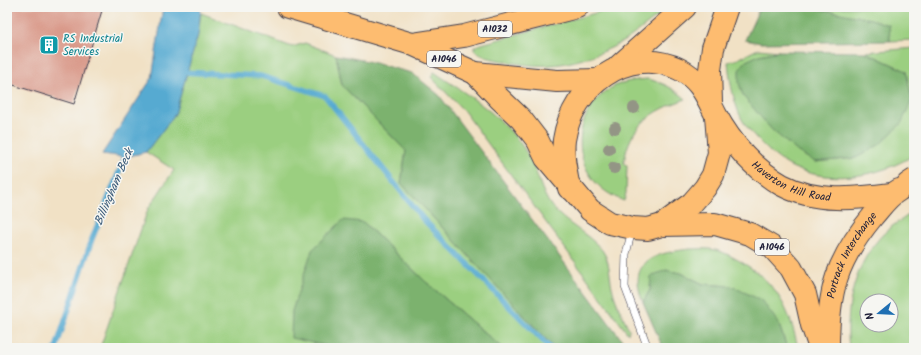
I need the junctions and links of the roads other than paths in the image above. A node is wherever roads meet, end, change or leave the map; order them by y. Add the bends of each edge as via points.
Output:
1 (288, 7) edge
2 (577, 7) edge
3 (685, 7) edge
4 (727, 7) edge
5 (412, 44) junction
6 (618, 66) junction
7 (475, 73) junction
8 (598, 80) junction
9 (714, 108) junction
10 (907, 185) edge
11 (570, 188) junction
12 (662, 225) junction
13 (633, 228) junction
14 (648, 348) edge
15 (820, 348) edge
16 (828, 348) edge

1 - 5 main road, A1046
2 - 5 main road, A1032 via 464,36
3 - 6 main road
4 - 9 main road via 713,48 710,70
5 - 7 main road, A1046
6 - 8 main road, A1046
6 - 9 main road, A1046 via 648,62 663,63 679,69 690,75 700,86
7 - 8 main road, A1046 via 557,81
7 - 11 main road, A1046 via 522,119 538,141 546,158
8 - 11 main road, A1046 via 574,110 564,140 563,160
9 - 10 main road, Haverton Hill Road / A1046 via 739,150 782,185 809,196 838,198
9 - 12 main road, A1046 via 719,153 713,175 692,203
10 - 16 main road, Portrack Interchange / A1046 via 855,240 838,269 831,292
11 - 13 main road, A1046 via 590,210 610,222
12 - 13 main road, A1046 via 648,229
12 - 15 main road, A1046 via 715,224 750,234 772,247 791,268 805,294
13 - 14 lane via 626,254 625,287

